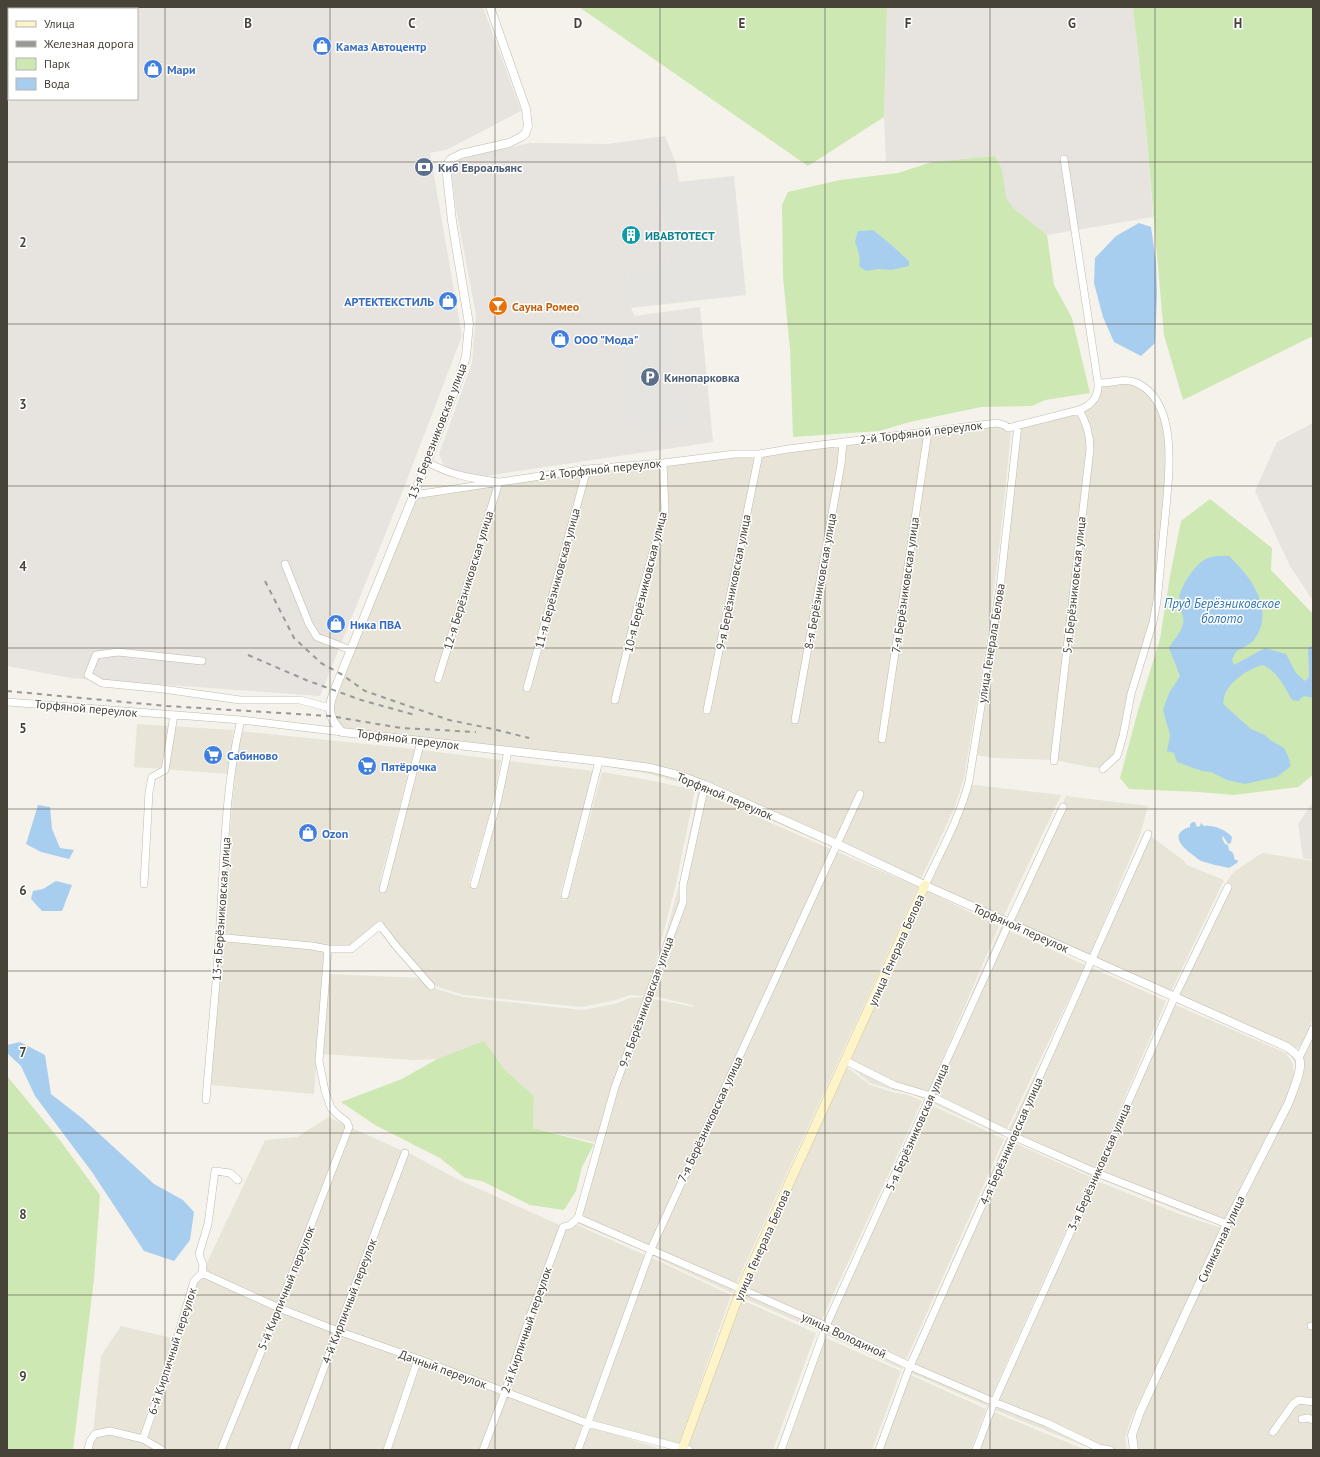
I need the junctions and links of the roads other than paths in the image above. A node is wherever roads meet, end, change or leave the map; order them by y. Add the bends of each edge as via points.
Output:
1 (490, 7) edge
2 (1064, 159) dead end
3 (1098, 383) junction
4 (1079, 410) junction
5 (1018, 425) junction
6 (928, 432) junction
7 (843, 442) junction
8 (759, 454) junction
9 (427, 462) junction
10 (663, 462) junction
11 (587, 469) junction
12 (499, 482) junction
13 (414, 495) junction
14 (285, 564) dead end
15 (351, 650) junction
16 (202, 661) dead end
17 (438, 679) dead end
18 (527, 688) dead end
19 (615, 700) dead end
20 (7, 702) edge
21 (330, 708) junction
22 (707, 710) dead end
23 (174, 715) junction
24 (241, 720) junction
25 (795, 720) dead end
26 (342, 732) junction
27 (882, 739) dead end
28 (422, 741) junction
29 (508, 751) junction
30 (599, 761) junction
31 (1054, 761) dead end
32 (1103, 769) dead end
33 (705, 785) junction
34 (860, 794) dead end
35 (1063, 807) dead end
36 (1148, 834) dead end
37 (837, 844) junction
38 (144, 884) dead end
39 (474, 884) dead end
40 (925, 885) junction
41 (1228, 887) dead end
42 (383, 889) dead end
43 (564, 895) dead end
44 (1009, 923) junction
45 (219, 940) junction
46 (328, 950) junction
47 (1093, 960) junction
48 (431, 986) dead end
49 (1174, 996) junction
50 (1313, 1029) edge
51 (1311, 1038) edge
52 (1299, 1058) junction
53 (846, 1061) junction
54 (931, 1096) junction
55 (206, 1100) dead end
56 (1014, 1136) junction
57 (405, 1153) dead end
58 (1098, 1173) junction
59 (238, 1180) dead end
60 (578, 1218) junction
61 (1227, 1224) junction
62 (651, 1249) junction
63 (202, 1274) junction
64 (741, 1289) junction
65 (279, 1308) junction
66 (826, 1326) junction
67 (338, 1331) junction
68 (418, 1359) junction
69 (910, 1366) junction
70 (505, 1392) junction
71 (994, 1402) junction
72 (1313, 1402) edge
73 (1302, 1419) dead end
74 (1313, 1420) edge
75 (587, 1423) junction
76 (1273, 1432) dead end
77 (143, 1439) junction
78 (684, 1449) edge
79 (1099, 1449) edge
80 (88, 1450) edge
81 (162, 1450) edge
82 (221, 1450) edge
83 (293, 1450) edge
84 (387, 1450) edge
85 (483, 1450) edge
86 (578, 1450) edge
87 (781, 1450) edge
88 (879, 1450) edge
89 (976, 1450) edge
90 (1110, 1450) edge
91 (1134, 1450) edge

1 - 9 street, 13-я Березниковская улица via 526,109 528,126 525,134 516,140 461,154 448,163 451,213 468,310 469,335 463,368
2 - 3 street, 2-й Торфяной переулок
3 - 4 street, 2-й Торфяной переулок via 1094,400
3 - 32 street via 1130,380 1150,393 1161,407 1170,456 1158,595 1153,622 1131,694 1117,756
4 - 5 street, 2-й Торфяной переулок
4 - 31 street, 5-я Берёзниковская улица via 1090,435 1090,449
5 - 6 street, 2-й Торфяной переулок via 1008,428 997,423
5 - 40 street, улица Генерала Белова via 1000,588 971,768 962,803
6 - 7 street, 2-й Торфяной переулок
6 - 27 street, 7-я Берёзниковская улица
7 - 8 street, 2-й Торфяной переулок
7 - 25 street, 8-я Берёзниковская улица
8 - 10 street, 2-й Торфяной переулок
8 - 22 street, 9-я Берёзниковская улица
9 - 12 street, 2-й Торфяной переулок via 444,472
9 - 13 street, 13-я Березниковская улица
10 - 11 street, 2-й Торфяной переулок
10 - 19 street, 10-я Берёзниковская улица via 665,510
11 - 12 street, 2-й Торфяной переулок
11 - 18 street, 11-я Берёзниковская улица
12 - 13 street, 2-й Торфяной переулок
12 - 17 street, 12-я Берёзниковская улица
13 - 15 street, 13-я Березниковская улица
14 - 15 street via 317,638
15 - 21 street, 13-я Березниковская улица
16 - 21 street via 118,652 96,655 88,675 102,683 240,700 300,700
20 - 23 street, Торфяной переулок
21 - 26 street via 330,716
23 - 24 street, Торфяной переулок
23 - 38 street via 165,770 152,777 150,787
24 - 26 street, Торфяной переулок
24 - 45 street, 13-я Берёзниковская улица via 234,748
26 - 28 street, Торфяной переулок
28 - 29 street, Торфяной переулок
28 - 42 street
29 - 30 street, Торфяной переулок
29 - 39 street
30 - 33 street, Торфяной переулок via 651,768
30 - 43 street
33 - 37 street, Торфяной переулок
33 - 60 street, 9-я Берёзниковская улица via 683,885 683,902 615,1087
34 - 37 street, 7-я Берёзниковская улица
35 - 44 street, 5-я Берёзниковская улица
36 - 47 street, 4-я Берёзниковская улица
37 - 40 street, Торфяной переулок
37 - 62 street, 7-я Берёзниковская улица
40 - 44 street, Торфяной переулок
40 - 53 main road, улица Генерала Белова
41 - 49 street, 3-я Берёзниковская улица
44 - 47 street, Торфяной переулок
44 - 54 street, 5-я Берёзниковская улица
45 - 46 street via 227,938 312,946
45 - 55 street, 13-я Берёзниковская улица
46 - 48 street via 351,949 380,925
46 - 65 street, 5-й Кирпичный переулок via 319,1061 331,1108 349,1124
47 - 49 street, Торфяной переулок
47 - 56 street, 4-я Берёзниковская улица
49 - 52 street, Торфяной переулок via 1287,1047
49 - 58 street, 3-я Берёзниковская улица
50 - 51 street, Силикатная улица
51 - 52 street, Силикатная улица
52 - 61 street, Силикатная улица via 1297,1082 1289,1102
53 - 54 street via 894,1085
53 - 64 main road, улица Генерала Белова
54 - 56 street
54 - 66 street, 5-я Берёзниковская улица
56 - 58 street
56 - 69 street, 4-я Берёзниковская улица
57 - 67 street, 4-й Кирпичный переулок
58 - 61 street
58 - 71 street, 3-я Берёзниковская улица
59 - 63 street, 6-й Кирпичный переулок via 230,1174 215,1171 208,1224 199,1254 203,1265
60 - 62 street, улица Володиной
60 - 70 street, 2-й Кирпичный переулок via 563,1227
61 - 91 street, Силикатная улица via 1136,1421 1132,1436
62 - 64 street, улица Володиной
62 - 75 street, 7-я Берёзниковская улица
63 - 65 street, Дачный переулок
63 - 77 street, 6-й Кирпичный переулок via 194,1281 171,1359
64 - 66 street, улица Володиной
64 - 78 main road, улица Генерала Белова
65 - 67 street, Дачный переулок
65 - 82 street, 5-й Кирпичный переулок
66 - 69 street, улица Володиной
66 - 87 street, 5-я Берёзниковская улица
67 - 68 street, Дачный переулок
67 - 83 street, 4-й Кирпичный переулок
68 - 70 street, Дачный переулок
68 - 84 street
69 - 71 street, улица Володиной
69 - 88 street, 4-я Берёзниковская улица
70 - 75 street, Дачный переулок
70 - 85 street, 2-й Кирпичный переулок
71 - 79 street, улица Володиной via 1047,1423
71 - 89 street, 3-я Берёзниковская улица
72 - 76 street via 1299,1400
73 - 74 street
75 - 78 street, Дачный переулок
75 - 86 street, 7-я Берёзниковская улица
77 - 80 street via 110,1431 95,1434
77 - 81 street
79 - 90 street, улица Володиной

